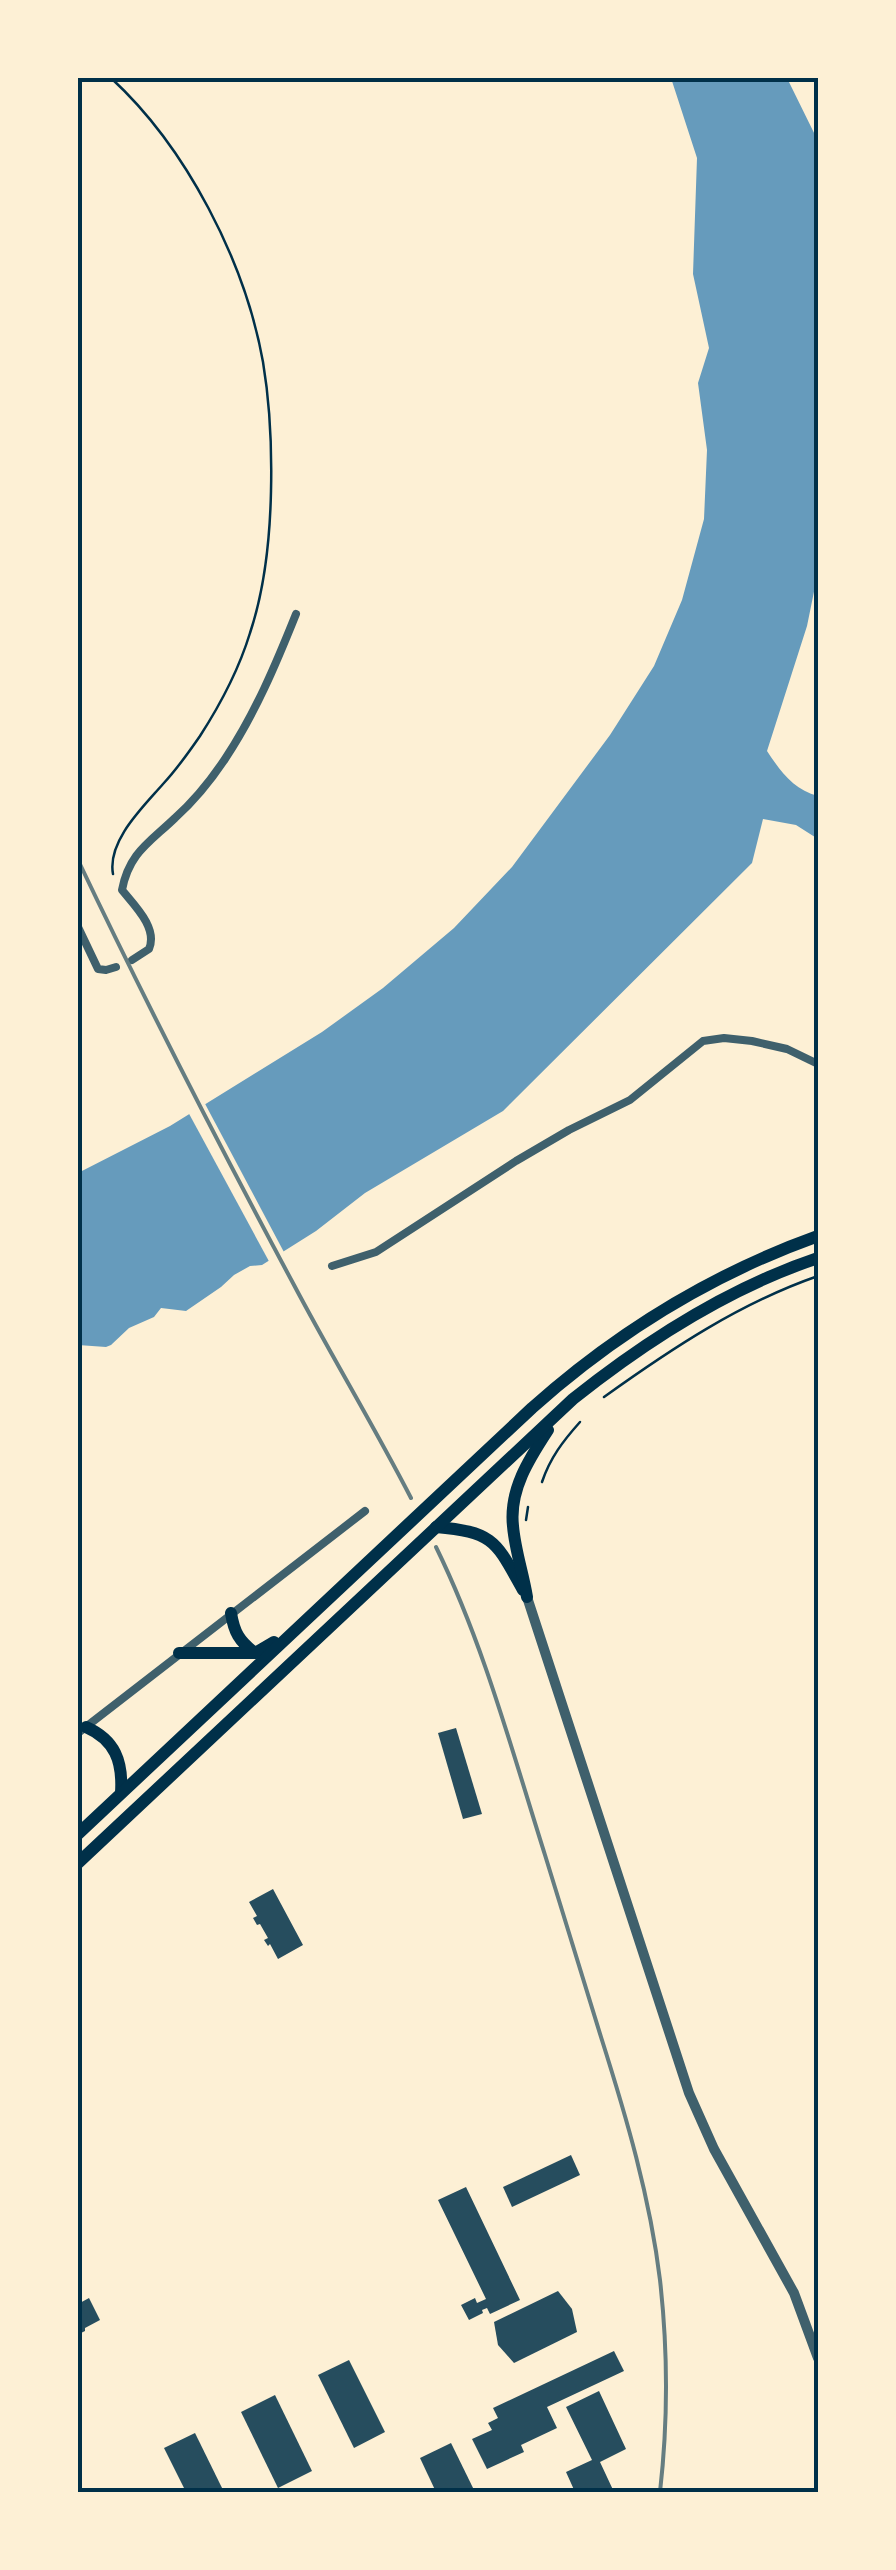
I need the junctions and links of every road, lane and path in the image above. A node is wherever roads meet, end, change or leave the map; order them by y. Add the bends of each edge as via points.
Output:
1 (111, 78) edge
2 (296, 614) dead end
3 (122, 890) junction
4 (78, 927) edge
5 (132, 960) dead end
6 (116, 967) dead end
7 (818, 1064) edge
8 (818, 1236) edge
9 (818, 1258) edge
10 (332, 1266) dead end
11 (818, 1276) edge
12 (604, 1396) dead end
13 (560, 1410) junction
14 (580, 1422) dead end
15 (542, 1482) dead end
16 (528, 1507) dead end
17 (365, 1511) dead end
18 (526, 1520) dead end
19 (436, 1527) junction
20 (527, 1597) junction
21 (231, 1613) junction
22 (312, 1615) junction
23 (179, 1652) junction
24 (255, 1653) junction
25 (82, 1730) edge
26 (121, 1793) junction
27 (78, 1834) edge
28 (78, 1863) edge
29 (818, 2358) edge

1 - 3 path via 159,129 204,196 253,320 272,445 270,530 250,635 200,735 130,821 112,863
2 - 3 street via 225,760 134,856
3 - 5 street via 152,940
4 - 6 street via 98,969
7 - 10 street via 752,1041 704,1041 630,1100 516,1161 376,1252
8 - 22 highway via 706,1285 605,1348
9 - 13 highway via 686,1320
11 - 12 path via 752,1303
13 - 19 highway
13 - 20 highway via 529,1460 513,1504
14 - 15 path
16 - 18 path
17 - 21 street
19 - 20 highway via 486,1538
19 - 28 highway
20 - 29 street via 689,2093 792,2288
21 - 23 street
21 - 24 highway via 234,1632
22 - 24 highway
22 - 26 highway
23 - 24 highway
23 - 25 street
25 - 26 highway via 112,1745
26 - 27 highway

